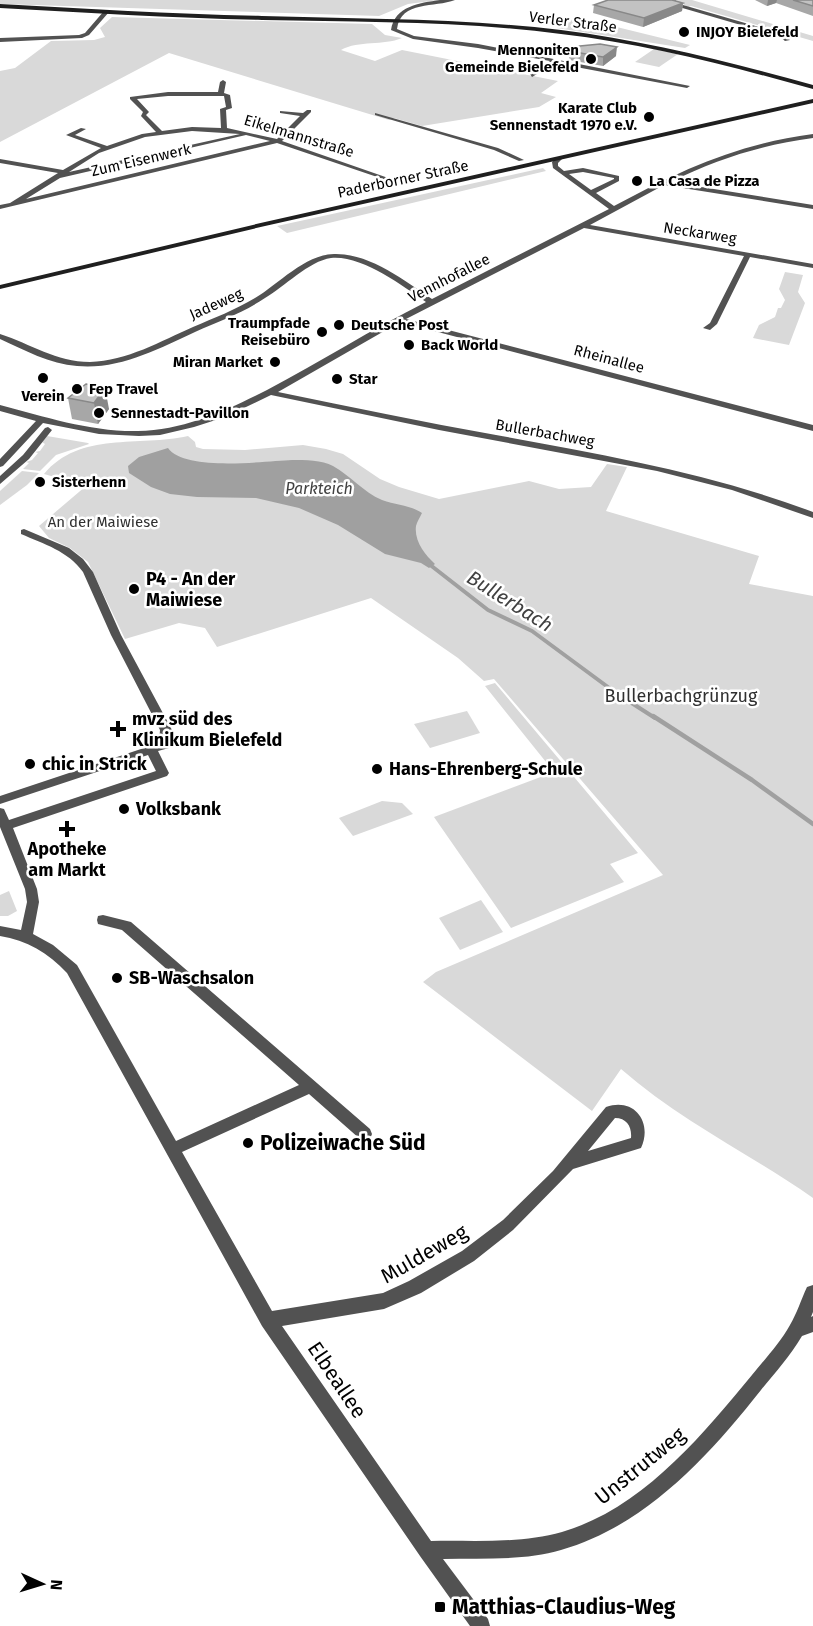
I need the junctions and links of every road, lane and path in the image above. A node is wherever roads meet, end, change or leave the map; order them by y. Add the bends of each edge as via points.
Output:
1 (452, 0) edge
2 (672, 0) edge
3 (0, 6) edge
4 (106, 12) junction
5 (396, 20) junction
6 (85, 35) junction
7 (92, 37) dead end
8 (0, 40) edge
9 (788, 40) dead end
10 (554, 61) junction
11 (532, 75) dead end
12 (223, 82) dead end
13 (687, 86) dead end
14 (813, 87) edge
15 (125, 90) dead end
16 (220, 94) junction
17 (813, 94) edge
18 (132, 98) junction
19 (813, 101) edge
20 (282, 112) dead end
21 (377, 114) dead end
22 (83, 129) dead end
23 (224, 130) junction
24 (160, 132) junction
25 (250, 134) junction
26 (813, 136) edge
27 (278, 141) junction
28 (106, 148) junction
29 (559, 159) junction
30 (521, 160) junction
31 (0, 161) edge
32 (62, 172) junction
33 (562, 173) junction
34 (51, 178) junction
35 (391, 180) dead end
36 (663, 183) junction
37 (591, 193) junction
38 (11, 205) junction
39 (0, 207) edge
40 (813, 207) edge
41 (613, 209) junction
42 (582, 226) junction
43 (748, 255) junction
44 (813, 266) edge
45 (0, 279) edge
46 (0, 287) edge
47 (431, 302) junction
48 (398, 319) junction
49 (707, 328) dead end
50 (0, 336) edge
51 (268, 392) junction
52 (236, 409) junction
53 (0, 410) edge
54 (37, 423) junction
55 (813, 428) edge
56 (48, 430) junction
57 (20, 443) junction
58 (35, 446) junction
59 (0, 464) edge
60 (0, 481) edge
61 (813, 515) edge
62 (24, 532) dead end
63 (152, 750) junction
64 (0, 800) edge
65 (0, 812) edge
66 (6, 826) junction
67 (103, 920) dead end
68 (0, 931) edge
69 (26, 936) junction
70 (310, 1087) junction
71 (365, 1134) dead end
72 (173, 1149) junction
73 (571, 1163) dead end
74 (813, 1293) edge
75 (268, 1320) junction
76 (805, 1327) edge
77 (426, 1550) junction
78 (482, 1626) edge

1 - 5 street via 410,8
2 - 9 street
3 - 4 main road, Verler Straße
4 - 5 main road, Verler Straße
4 - 6 street
5 - 10 street via 394,30 406,36
5 - 14 main road, Verler Straße via 486,24 595,36 712,59
6 - 7 street
6 - 8 street
10 - 11 street
10 - 13 street
12 - 16 street
15 - 18 street
16 - 18 street
16 - 23 street via 227,95 229,108 223,108
17 - 30 main road, Paderborner Straße
18 - 24 street
19 - 29 main road, Paderborner Straße
20 - 27 street via 306,113
21 - 30 street, Paderborner Straße
22 - 28 street via 69,135
23 - 24 street, Eikelmannstraße
23 - 25 street, Eikelmannstraße
24 - 28 street, Eikelmannstraße
25 - 27 street, Eikelmannstraße
25 - 34 street
26 - 36 street, Vennhofallee via 737,150
27 - 35 street, Eikelmannstraße
27 - 38 street, Zum Eisenwerk
28 - 32 street, Eikelmannstraße
29 - 33 street via 555,168
29 - 46 main road, Paderborner Straße
30 - 45 main road, Paderborner Straße
31 - 32 street
32 - 34 street, Eikelmannstraße
33 - 37 street
33 - 37 street via 583,170 617,177
34 - 38 street, Eikelmannstraße
36 - 40 street
36 - 41 street, Vennhofallee
37 - 41 street
38 - 39 street, Eikelmannstraße
41 - 42 street, Vennhofallee
42 - 43 street, Neckarweg
42 - 47 street, Vennhofallee
43 - 44 street, Neckarweg
43 - 49 street via 713,324
47 - 48 street, Vennhofallee
47 - 50 street, Jadeweg via 377,270 332,256 316,261 247,306 112,362 60,361
48 - 51 street, Vennhofallee
48 - 55 street, Rheinallee
51 - 52 street, Vennhofallee
51 - 61 street, Bullerbachweg via 684,472
52 - 54 street via 189,426 145,433 90,431
52 - 56 street via 212,424 160,437 105,438
53 - 54 street
54 - 56 street
54 - 57 street
56 - 58 street
57 - 58 street
57 - 59 street
58 - 60 street
62 - 63 street via 66,550 88,572 166,730 165,745
63 - 64 street
63 - 66 street via 164,773
65 - 66 street
66 - 69 street via 31,889 33,902
67 - 70 street via 126,926
68 - 69 street, Elbeallee
69 - 72 street, Elbeallee via 54,952 72,969
70 - 71 street
70 - 72 street
72 - 75 street, Elbeallee
73 - 75 street, Muldeweg via 508,1225 468,1256 416,1287 384,1301
74 - 76 street, Unstrutweg
75 - 77 street, Elbeallee
76 - 77 street, Unstrutweg via 727,1420 632,1508 600,1526 543,1545
77 - 78 street, Elbeallee

